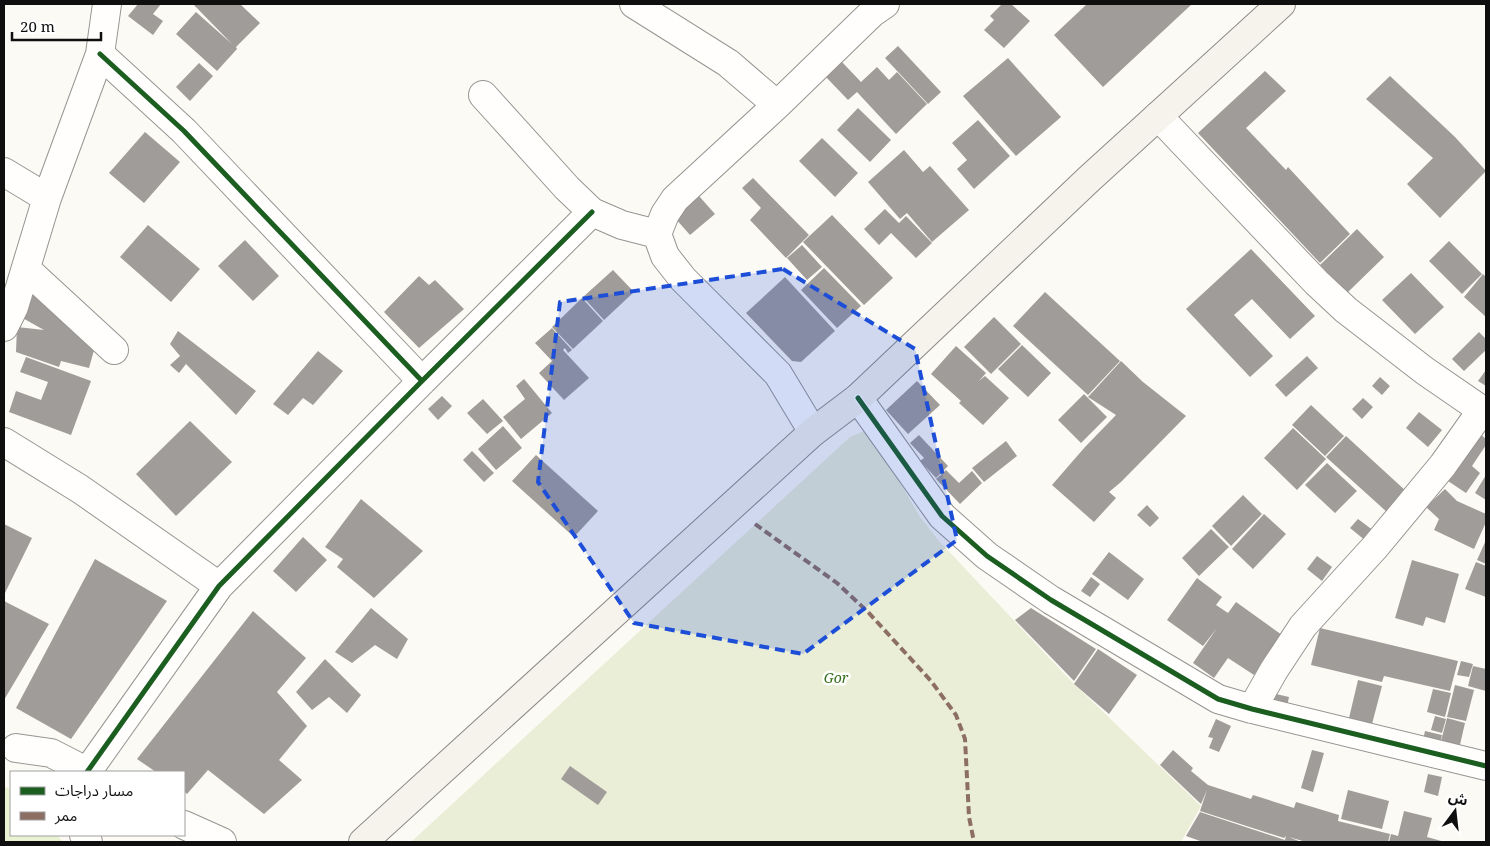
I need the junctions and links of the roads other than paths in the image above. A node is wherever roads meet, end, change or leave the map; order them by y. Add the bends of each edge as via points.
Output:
1 (107, 4) edge
2 (634, 4) edge
3 (885, 4) edge
4 (1281, 4) edge
5 (100, 54) junction
6 (483, 95) dead end
7 (777, 105) junction
8 (1158, 116) junction
9 (4, 172) edge
10 (48, 198) junction
11 (592, 212) junction
12 (657, 234) junction
13 (26, 269) junction
14 (4, 327) edge
15 (114, 350) dead end
16 (422, 380) junction
17 (858, 398) junction
18 (1484, 412) edge
19 (813, 432) junction
20 (4, 442) edge
21 (219, 586) junction
22 (1252, 709) junction
23 (10, 744) edge
24 (1486, 766) edge
25 (31, 771) edge
26 (85, 771) edge
27 (88, 771) edge
28 (185, 825) edge
29 (222, 842) edge
30 (363, 842) edge

1 - 5 street
2 - 7 street via 728,63
3 - 7 street
4 - 8 main road
5 - 10 street
5 - 16 street via 184,131
6 - 11 street
7 - 12 street via 675,199
8 - 17 main road
8 - 18 street via 1346,310
9 - 10 street
10 - 13 street
11 - 12 street via 622,225
11 - 16 street
12 - 19 street via 665,256 683,279 778,374
13 - 14 street
13 - 15 street
16 - 21 street
17 - 19 main road
17 - 22 street via 942,516 987,556 1051,600 1218,699
18 - 22 street via 1375,547 1303,626
19 - 30 main road
20 - 21 street via 80,489
21 - 27 street
22 - 24 street
23 - 25 street
23 - 26 street via 52,753
28 - 29 street

